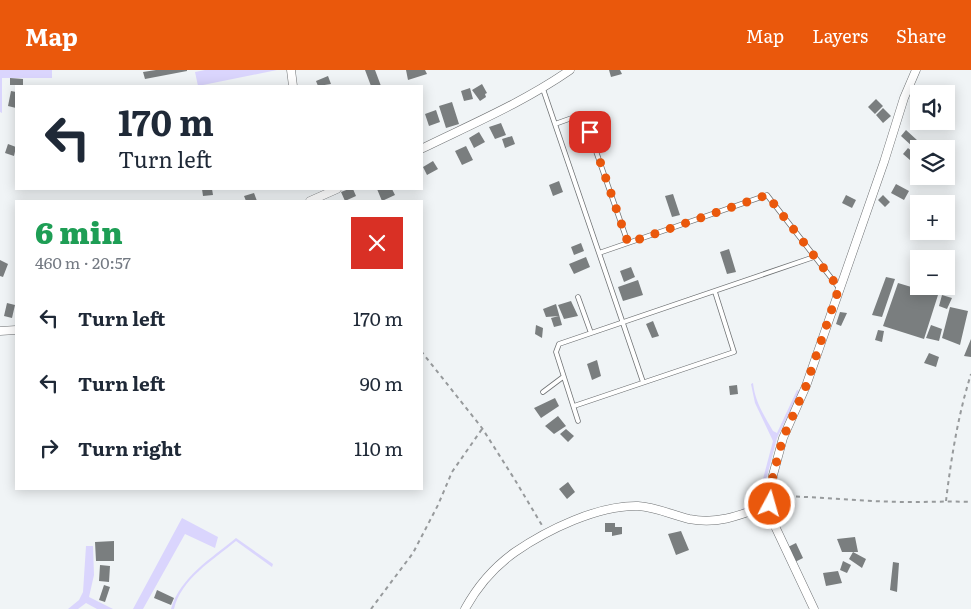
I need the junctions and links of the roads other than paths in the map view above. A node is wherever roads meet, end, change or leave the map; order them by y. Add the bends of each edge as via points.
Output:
1 (290, 70) edge
2 (570, 70) edge
3 (916, 70) edge
4 (293, 85) edge
5 (543, 89) junction
6 (555, 124) junction
7 (423, 148) edge
8 (326, 191) edge
9 (312, 200) edge
10 (628, 243) junction
11 (599, 253) junction
12 (814, 257) junction
13 (839, 288) junction
14 (715, 292) junction
15 (578, 296) dead end
16 (623, 322) junction
17 (15, 330) edge
18 (0, 331) edge
19 (591, 333) junction
20 (563, 377) junction
21 (643, 382) junction
22 (543, 392) dead end
23 (574, 406) junction
24 (578, 421) dead end
25 (770, 504) junction
26 (465, 609) edge
27 (814, 609) edge

1 - 4 street
2 - 5 street
3 - 13 street
5 - 6 lane
5 - 7 street
6 - 10 lane via 584,114
6 - 11 lane
8 - 9 street
10 - 11 lane
10 - 12 lane via 767,195
11 - 16 lane
12 - 13 lane
12 - 14 lane
13 - 25 street via 806,386 783,438 773,475
14 - 16 lane
14 - 21 lane via 734,352
15 - 19 lane
16 - 19 lane
16 - 21 lane
17 - 18 street
19 - 20 lane via 559,344 556,352
20 - 22 lane
20 - 23 lane
21 - 23 lane
23 - 24 lane
25 - 26 street via 737,517 711,521 690,519 652,508 622,506 595,512 514,552 491,572
25 - 27 street via 773,522

